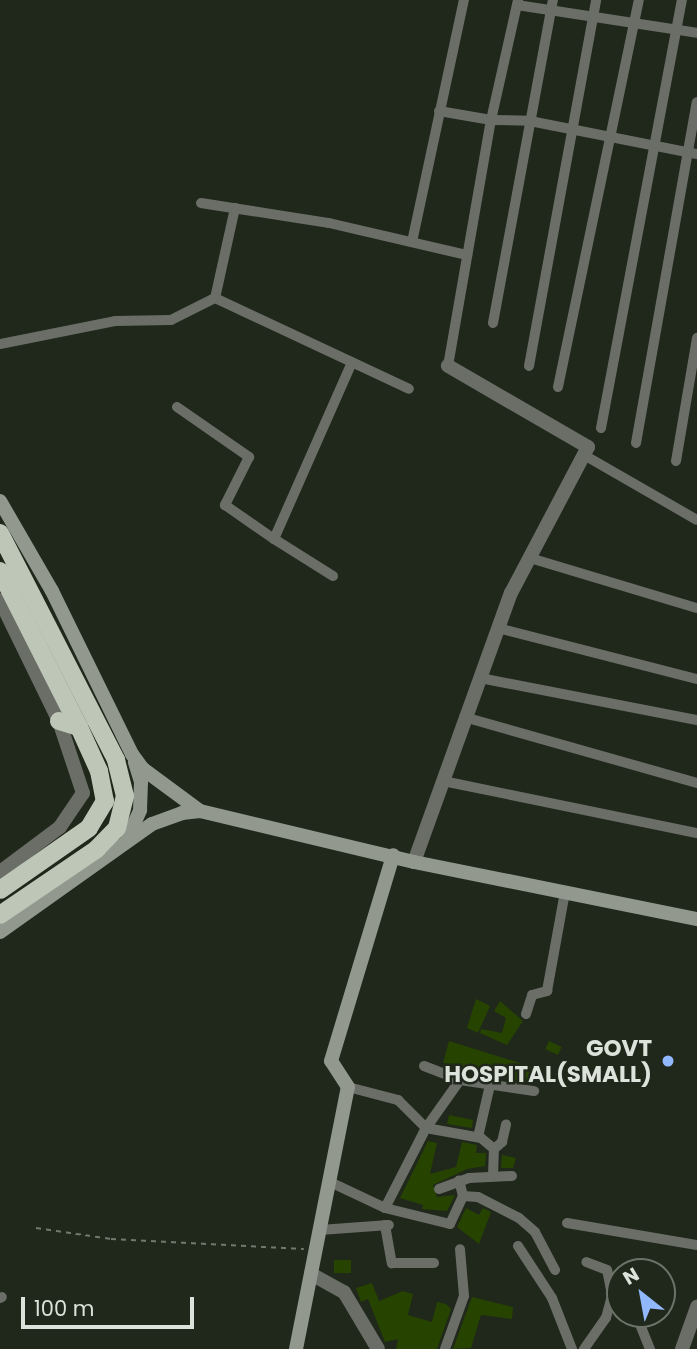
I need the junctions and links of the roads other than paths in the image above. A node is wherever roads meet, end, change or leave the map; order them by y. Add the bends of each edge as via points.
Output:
1 (464, 0) edge
2 (596, 0) edge
3 (639, 0) edge
4 (682, 0) edge
5 (517, 3) edge
6 (552, 5) edge
7 (593, 17) junction
8 (634, 24) junction
9 (676, 30) junction
10 (697, 33) edge
11 (697, 102) edge
12 (439, 111) junction
13 (491, 120) junction
14 (530, 121) junction
15 (571, 129) junction
16 (610, 137) junction
17 (655, 146) junction
18 (692, 153) edge
19 (201, 202) dead end
20 (235, 208) junction
21 (412, 242) junction
22 (467, 255) junction
23 (215, 298) junction
24 (493, 323) dead end
25 (697, 338) edge
26 (0, 344) edge
27 (352, 362) junction
28 (448, 366) joint
29 (529, 366) dead end
30 (558, 387) dead end
31 (409, 389) dead end
32 (177, 407) dead end
33 (601, 428) dead end
34 (636, 443) dead end
35 (584, 455) junction
36 (676, 461) dead end
37 (0, 501) edge
38 (697, 520) edge
39 (0, 533) edge
40 (274, 539) junction
41 (530, 558) junction
42 (0, 571) edge
43 (333, 576) dead end
44 (0, 600) edge
45 (697, 608) edge
46 (498, 628) junction
47 (480, 678) junction
48 (697, 679) edge
49 (464, 717) junction
50 (697, 720) edge
51 (59, 722) junction
52 (79, 727) junction
53 (132, 754) junction
54 (443, 781) junction
55 (697, 783) edge
56 (201, 811) junction
57 (697, 833) edge
58 (121, 849) junction
59 (393, 855) junction
60 (28, 862) junction
61 (414, 862) junction
62 (0, 872) edge
63 (0, 890) edge
64 (565, 892) junction
65 (0, 915) edge
66 (697, 919) edge
67 (0, 932) edge
68 (526, 1014) dead end
69 (424, 1066) dead end
70 (460, 1080) junction
71 (490, 1085) junction
72 (348, 1087) junction
73 (534, 1091) dead end
74 (506, 1124) dead end
75 (426, 1128) junction
76 (478, 1138) junction
77 (494, 1149) junction
78 (493, 1176) junction
79 (512, 1176) dead end
80 (459, 1180) junction
81 (330, 1182) junction
82 (439, 1189) dead end
83 (463, 1196) junction
84 (385, 1208) junction
85 (567, 1223) dead end
86 (320, 1230) junction
87 (697, 1245) edge
88 (518, 1246) dead end
89 (460, 1249) dead end
90 (586, 1262) dead end
91 (434, 1263) dead end
92 (555, 1270) dead end
93 (311, 1274) junction
94 (697, 1307) edge
95 (641, 1328) edge
96 (296, 1349) edge
97 (378, 1349) edge
98 (445, 1349) edge
99 (572, 1349) edge
100 (584, 1349) edge
101 (650, 1349) edge
102 (682, 1349) edge

1 - 12 street
2 - 7 street
3 - 8 street
4 - 9 street
5 - 6 street
5 - 13 street
6 - 7 street
6 - 14 street
7 - 8 street
7 - 15 street
8 - 9 street
8 - 16 street
9 - 10 street
9 - 17 street
11 - 18 street
12 - 13 street
12 - 21 street
13 - 14 street
13 - 22 street
14 - 15 street
14 - 24 street
15 - 16 street
15 - 29 street
16 - 17 street
16 - 30 street
17 - 18 street
17 - 33 street
18 - 34 street
19 - 20 street
20 - 21 street
20 - 23 street
21 - 22 street
22 - 28 street
23 - 26 street via 171,320 115,321
23 - 27 street
25 - 36 street
27 - 31 street
27 - 40 street
28 - 35 street via 587,447
32 - 40 street via 249,457 225,505
35 - 38 street
35 - 41 street
37 - 53 main road via 52,592
39 - 65 highway via 116,760 125,796 117,828 97,849
40 - 43 street
41 - 45 street
41 - 46 street
42 - 52 highway
44 - 51 street
46 - 47 street
46 - 48 street
47 - 49 street
47 - 50 street
49 - 54 street
49 - 55 street
51 - 52 highway
51 - 60 street via 83,793
52 - 60 highway via 99,771 104,801 100,815
53 - 56 main road via 143,769
53 - 58 main road via 141,782 140,810
54 - 57 street
54 - 61 street
56 - 58 main road via 152,824
56 - 59 main road
58 - 67 main road
59 - 61 main road
59 - 72 main road via 331,1061
60 - 62 street
60 - 63 highway
61 - 64 main road
64 - 66 main road
64 - 68 street via 547,991 532,995
69 - 70 street
70 - 71 street
70 - 75 street
71 - 73 street
71 - 76 street
72 - 75 street via 398,1100
72 - 81 main road
74 - 77 street via 502,1142
75 - 76 street
75 - 84 street
76 - 77 street
77 - 78 street
78 - 79 street
78 - 80 street
80 - 82 street
80 - 83 street
81 - 84 street
81 - 86 main road
83 - 84 street via 450,1224
83 - 92 street via 478,1197 519,1218 536,1232
85 - 87 street
86 - 91 street via 387,1225 392,1263
86 - 93 main road
88 - 99 street via 552,1298
89 - 98 street via 464,1296
90 - 100 street via 607,1270 612,1295 606,1318
93 - 96 main road
93 - 97 street via 344,1292
94 - 102 street
95 - 101 street

